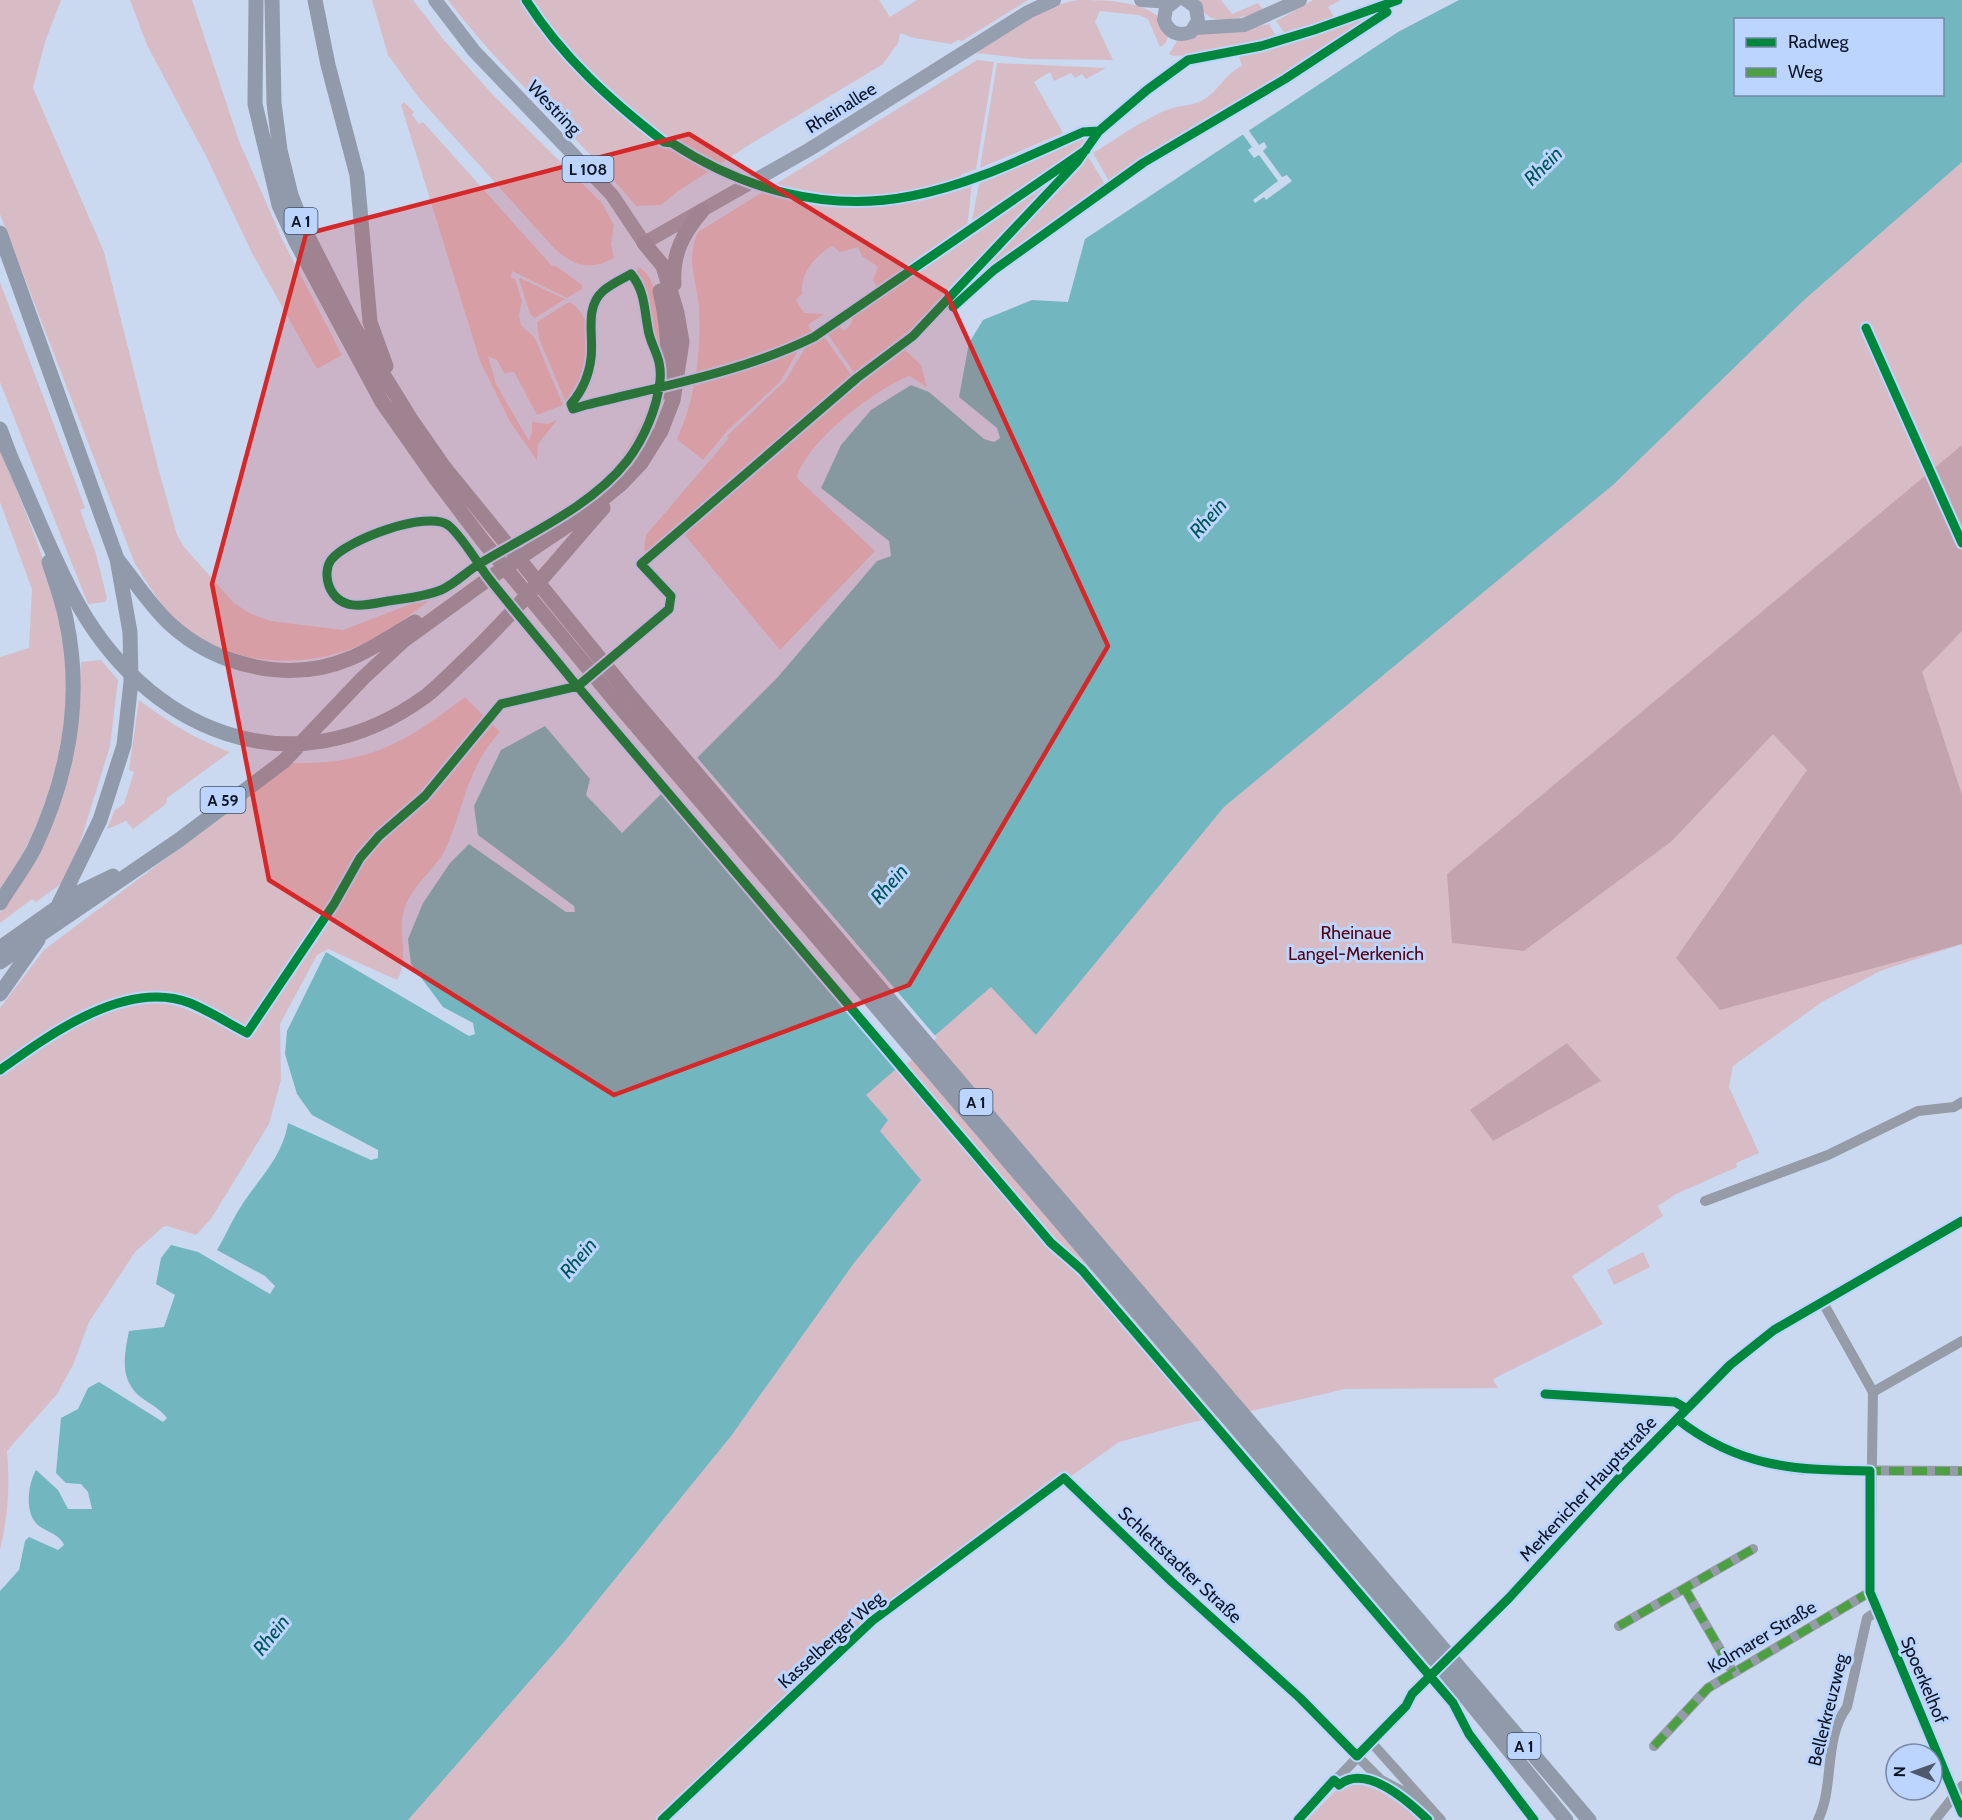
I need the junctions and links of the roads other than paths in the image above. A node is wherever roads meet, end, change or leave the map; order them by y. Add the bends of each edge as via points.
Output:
1 (256, 0) edge
2 (272, 0) edge
3 (315, 0) edge
4 (435, 0) edge
5 (1054, 0) edge
6 (1188, 0) edge
7 (1300, 0) edge
8 (1143, 1) edge
9 (1173, 1) edge
10 (1164, 16) junction
11 (1197, 22) junction
12 (702, 211) junction
13 (0, 233) edge
14 (644, 243) junction
15 (677, 314) junction
16 (410, 418) junction
17 (0, 429) edge
18 (7, 449) junction
19 (631, 475) junction
20 (117, 559) junction
21 (420, 619) junction
22 (0, 903) edge
23 (0, 948) edge
24 (0, 962) edge
25 (0, 994) edge
26 (1962, 1102) edge
27 (1705, 1201) dead end
28 (1962, 1221) edge
29 (1822, 1301) junction
30 (1962, 1341) edge
31 (1873, 1392) junction
32 (1545, 1394) dead end
33 (1687, 1409) junction
34 (1677, 1419) junction
35 (1870, 1471) junction
36 (1962, 1471) edge
37 (1064, 1478) joint
38 (1753, 1549) dead end
39 (1685, 1589) junction
40 (1870, 1592) junction
41 (1877, 1611) junction
42 (1619, 1626) dead end
43 (1733, 1672) junction
44 (1456, 1675) junction
45 (1276, 1676) dead end
46 (1371, 1742) junction
47 (1654, 1746) dead end
48 (1357, 1756) junction
49 (1962, 1786) edge
50 (1955, 1795) junction
51 (1421, 1801) junction
52 (1962, 1813) edge
53 (662, 1820) edge
54 (1298, 1820) edge
55 (1441, 1820) edge
56 (1566, 1820) edge
57 (1589, 1820) edge
58 (1818, 1820) edge
59 (1935, 1820) edge

1 - 44 highway, A 1 via 255,104 279,205 382,402 483,540 616,702
2 - 16 highway, A 1 via 274,104 291,195 344,307
3 - 16 highway via 357,175 369,322
4 - 14 main road, Westring / L 108 via 474,51 606,188
5 - 12 main road, Rheinallee via 1028,12 810,149
6 - 11 main road via 1196,7
7 - 11 main road via 1244,25
8 - 9 main road
8 - 10 main road
9 - 10 main road
10 - 11 main road via 1168,28 1175,33 1185,34
12 - 14 main road, Rheinallee
12 - 15 highway via 689,226 676,254 673,272
13 - 20 highway
14 - 15 highway via 663,266
14 - 21 highway, A 59 via 664,307 669,359 657,414 639,452 627,470 582,508
15 - 19 highway, A 59 via 682,342 673,400 651,448
16 - 44 highway, A 1 via 444,467 628,693
17 - 18 highway
18 - 19 highway via 72,594 136,680 186,718 257,743 303,744 357,733 395,716 427,695 504,621
18 - 22 highway via 48,557 65,617 73,680 71,730 55,798 33,851
19 - 24 highway, A 59 via 582,515 403,641 284,761 179,840
20 - 21 highway via 154,607 188,639 226,659 266,669 307,669 351,658
20 - 25 highway via 131,646 129,715 115,780 85,856 51,921
21 - 23 highway, A 59 via 376,654 272,763 152,853 76,894
26 - 27 street via 1954,1107 1918,1111 1828,1155
28 - 29 street, Merkenicher Hauptstraße
29 - 31 street
29 - 33 street, Merkenicher Hauptstraße via 1774,1330 1730,1365
30 - 31 street
31 - 35 street
32 - 33 street via 1676,1402
33 - 34 street, Merkenicher Hauptstraße
34 - 35 street via 1723,1450 1748,1460 1804,1470
34 - 46 street, Merkenicher Hauptstraße via 1509,1598 1412,1694 1406,1706
35 - 36 street
35 - 40 street
37 - 45 street, Schlettstadter Straße
37 - 53 street, Kasselberger Weg via 872,1622
38 - 39 street
39 - 42 street
39 - 43 street
40 - 41 street, Spoerkelhof
40 - 43 street, Kolmarer Straße
41 - 50 street, Spoerkelhof
41 - 58 street, Bellerkreuzweg via 1867,1618
43 - 47 street, Kolmarer Straße via 1708,1688
44 - 56 highway, A 1
44 - 57 highway, A 1
46 - 48 street, Merkenicher Hauptstraße
46 - 51 street
48 - 51 street via 1382,1780
48 - 54 street, Merkenicher Hauptstraße
49 - 50 street
50 - 52 street, Spoerkelhof
50 - 59 street
51 - 55 street

